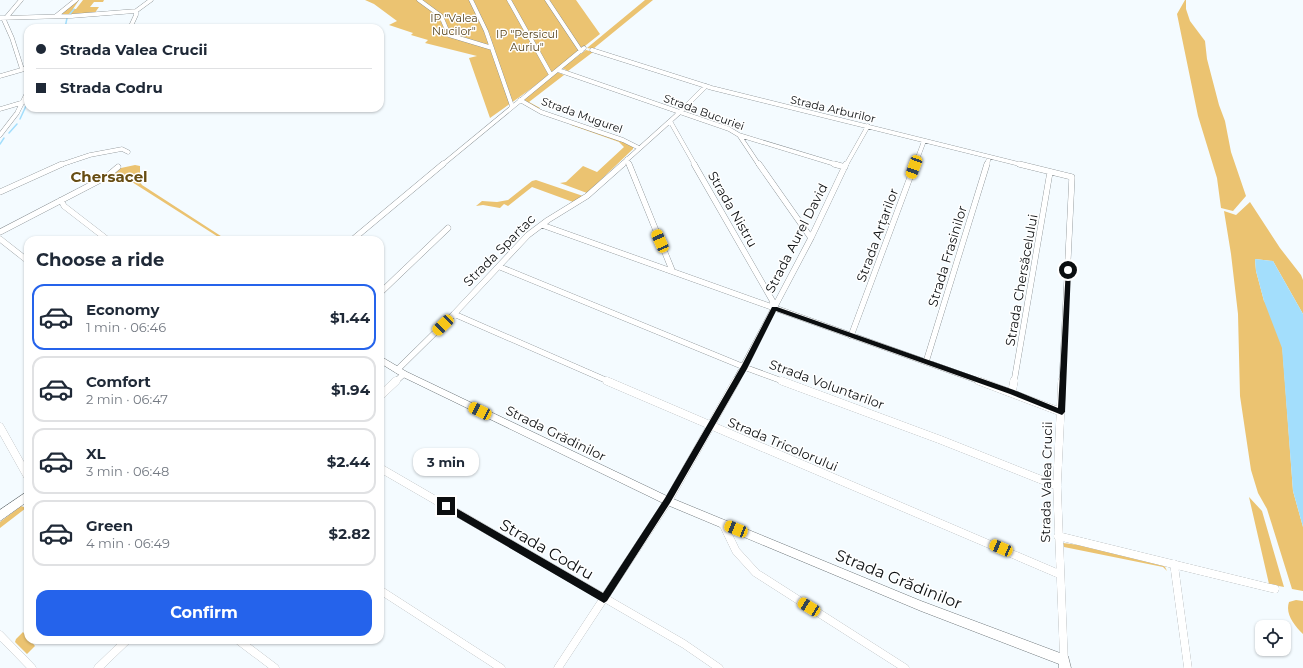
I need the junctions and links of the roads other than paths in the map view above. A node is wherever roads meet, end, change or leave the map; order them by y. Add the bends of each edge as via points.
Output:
1 (21, 0) edge
2 (76, 0) edge
3 (151, 0) edge
4 (419, 0) edge
5 (471, 0) edge
6 (509, 0) edge
7 (547, 0) edge
8 (136, 11) junction
9 (56, 16) junction
10 (2, 18) edge
11 (132, 24) edge
12 (492, 48) junction
13 (592, 50) dead end
14 (22, 69) joint
15 (558, 70) junction
16 (551, 75) junction
17 (0, 76) edge
18 (706, 86) junction
19 (520, 100) junction
20 (24, 102) joint
21 (512, 106) junction
22 (0, 109) edge
23 (680, 113) junction
24 (670, 121) junction
25 (868, 126) junction
26 (0, 135) edge
27 (739, 135) junction
28 (924, 141) junction
29 (639, 148) junction
30 (128, 152) dead end
31 (989, 157) junction
32 (627, 159) junction
33 (118, 167) dead end
34 (845, 167) junction
35 (1050, 172) junction
36 (1072, 178) joint
37 (0, 192) edge
38 (61, 200) junction
39 (542, 225) junction
40 (448, 228) dead end
41 (0, 232) edge
42 (103, 236) edge
43 (357, 236) edge
44 (811, 238) junction
45 (0, 239) edge
46 (24, 258) edge
47 (500, 267) junction
48 (672, 270) junction
49 (384, 289) edge
50 (775, 308) junction
51 (454, 314) junction
52 (851, 336) junction
53 (384, 362) edge
54 (926, 362) junction
55 (744, 367) junction
56 (400, 372) junction
57 (384, 391) edge
58 (1012, 392) junction
59 (1062, 412) junction
60 (710, 426) junction
61 (0, 427) edge
62 (24, 470) edge
63 (384, 470) edge
64 (1057, 486) junction
65 (24, 498) edge
66 (668, 501) junction
67 (0, 516) edge
68 (723, 524) junction
69 (1058, 536) junction
70 (1174, 564) junction
71 (1060, 574) junction
72 (1275, 589) dead end
73 (384, 593) edge
74 (604, 598) junction
75 (0, 635) edge
76 (123, 644) edge
77 (243, 644) edge
78 (1064, 664) edge
79 (32, 668) edge
80 (98, 668) edge
81 (275, 668) edge
82 (501, 668) edge
83 (558, 668) edge
84 (719, 668) edge
85 (905, 668) edge
86 (1188, 668) edge

1 - 10 street
2 - 9 street
3 - 8 street
4 - 12 street via 441,16 449,35
5 - 12 street
6 - 16 street
7 - 15 street via 583,49
8 - 9 street
8 - 11 street
9 - 10 street
10 - 14 street
12 - 21 street
13 - 18 street, Strada Arburilor
14 - 17 street
15 - 16 street
15 - 23 street, Strada Bucuriei
16 - 19 street
18 - 23 street
18 - 25 street, Strada Arburilor
19 - 21 street
19 - 29 street, Strada Mugurel via 541,112
20 - 22 street
20 - 26 street via 12,122
21 - 43 street
23 - 24 street
23 - 27 street, Strada Bucuriei
24 - 29 street
24 - 50 street, Strada Nistru
25 - 28 street, Strada Arburilor
25 - 34 street, Strada Aurel David
27 - 34 street, Strada Bucuriei
27 - 44 street
28 - 31 street, Strada Arburilor
28 - 52 street, Strada Arțarilor
29 - 32 street
30 - 37 street via 117,150 79,157
31 - 35 street, Strada Arburilor
31 - 54 street, Strada Frasinilor
32 - 39 street, Strada Spartac via 587,196
32 - 48 street
33 - 38 street via 106,177
34 - 44 street, Strada Aurel David
35 - 36 street, Strada Arburilor
35 - 58 street, Strada Chersăcelului
36 - 59 street, Strada Valea Crucii
38 - 41 street
38 - 42 street via 69,210
39 - 47 street, Strada Spartac via 528,235
39 - 48 street
40 - 49 street
44 - 50 street, Strada Aurel David
45 - 46 street
47 - 51 street, Strada Spartac
47 - 55 street, Strada Voluntarilor
48 - 50 street
50 - 52 street
50 - 55 street, Strada Aurel David
51 - 56 street, Strada Spartac
51 - 60 street, Strada Tricolorului
52 - 54 street
53 - 56 street, Strada Grădinilor
54 - 58 street
55 - 60 street, Strada Aurel David
55 - 64 street, Strada Voluntarilor via 934,437
56 - 57 street, Strada Spartac
56 - 66 street, Strada Grădinilor
58 - 59 street
59 - 64 street, Strada Valea Crucii
60 - 66 street, Strada Aurel David
60 - 71 street, Strada Tricolorului
61 - 62 street
63 - 74 street, Strada Codru
64 - 69 street, Strada Valea Crucii
65 - 67 street
66 - 68 street, Strada Grădinilor
66 - 74 street, Strada Aurel David
68 - 78 street, Strada Grădinilor
68 - 85 street via 736,553 756,573
69 - 70 street
69 - 71 street, Strada Valea Crucii
70 - 72 street
70 - 86 street
71 - 78 street, Strada Valea Crucii
73 - 82 street
74 - 83 street, Strada Aurel David
74 - 84 street, Strada Codru via 684,644
75 - 79 street
76 - 80 street
77 - 81 street

